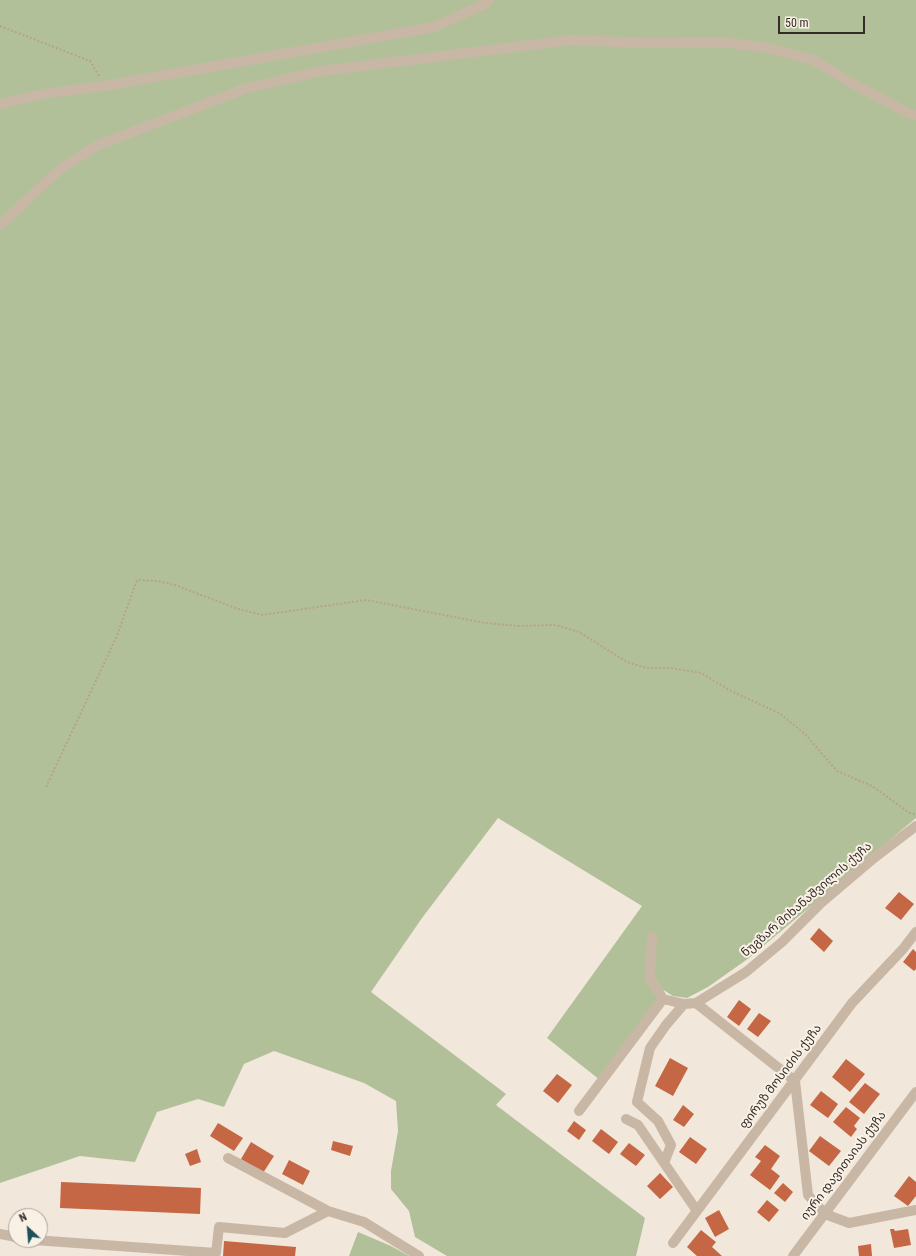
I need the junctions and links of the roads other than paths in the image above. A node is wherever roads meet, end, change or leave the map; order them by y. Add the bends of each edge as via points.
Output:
1 (489, 0) edge
2 (0, 104) edge
3 (916, 115) edge
4 (0, 225) edge
5 (916, 826) edge
6 (916, 932) edge
7 (652, 938) dead end
8 (663, 999) junction
9 (696, 1003) junction
10 (684, 1004) junction
11 (795, 1081) junction
12 (916, 1092) edge
13 (579, 1111) dead end
14 (626, 1119) dead end
15 (228, 1158) dead end
16 (664, 1163) junction
17 (916, 1210) edge
18 (328, 1211) junction
19 (697, 1211) junction
20 (825, 1214) junction
21 (48, 1241) edge
22 (673, 1243) dead end
23 (419, 1256) edge
24 (793, 1256) edge

1 - 2 street via 434,26 104,86 48,93
3 - 4 street via 859,88 813,60 769,48 721,42 571,40 321,71 244,89 96,146 59,170
5 - 9 street, ნუგზარ მიხანაშვილის ქუჩა via 821,903 782,942 752,967
6 - 11 street, ფირუზ მოსიძის ქუჩა via 852,1003
7 - 8 street via 650,978
8 - 10 street, ნუგზარ მიხანაშვილის ქუჩა
8 - 13 street
9 - 10 street, ნუგზარ მიხანაშვილის ქუჩა
9 - 11 street
10 - 16 street via 650,1048 637,1102 658,1122 671,1146
11 - 19 street, ფირუზ მოსიძის ქუჩა
11 - 20 street via 808,1195
12 - 20 street, იური დავითაიას ქუჩა
14 - 16 street via 638,1125
15 - 18 street
16 - 19 street
17 - 20 street via 849,1222
18 - 21 street via 285,1233 219,1227 216,1253
18 - 23 street via 364,1222
19 - 22 street, ფირუზ მოსიძის ქუჩა
20 - 24 street, იური დავითაიას ქუჩა

